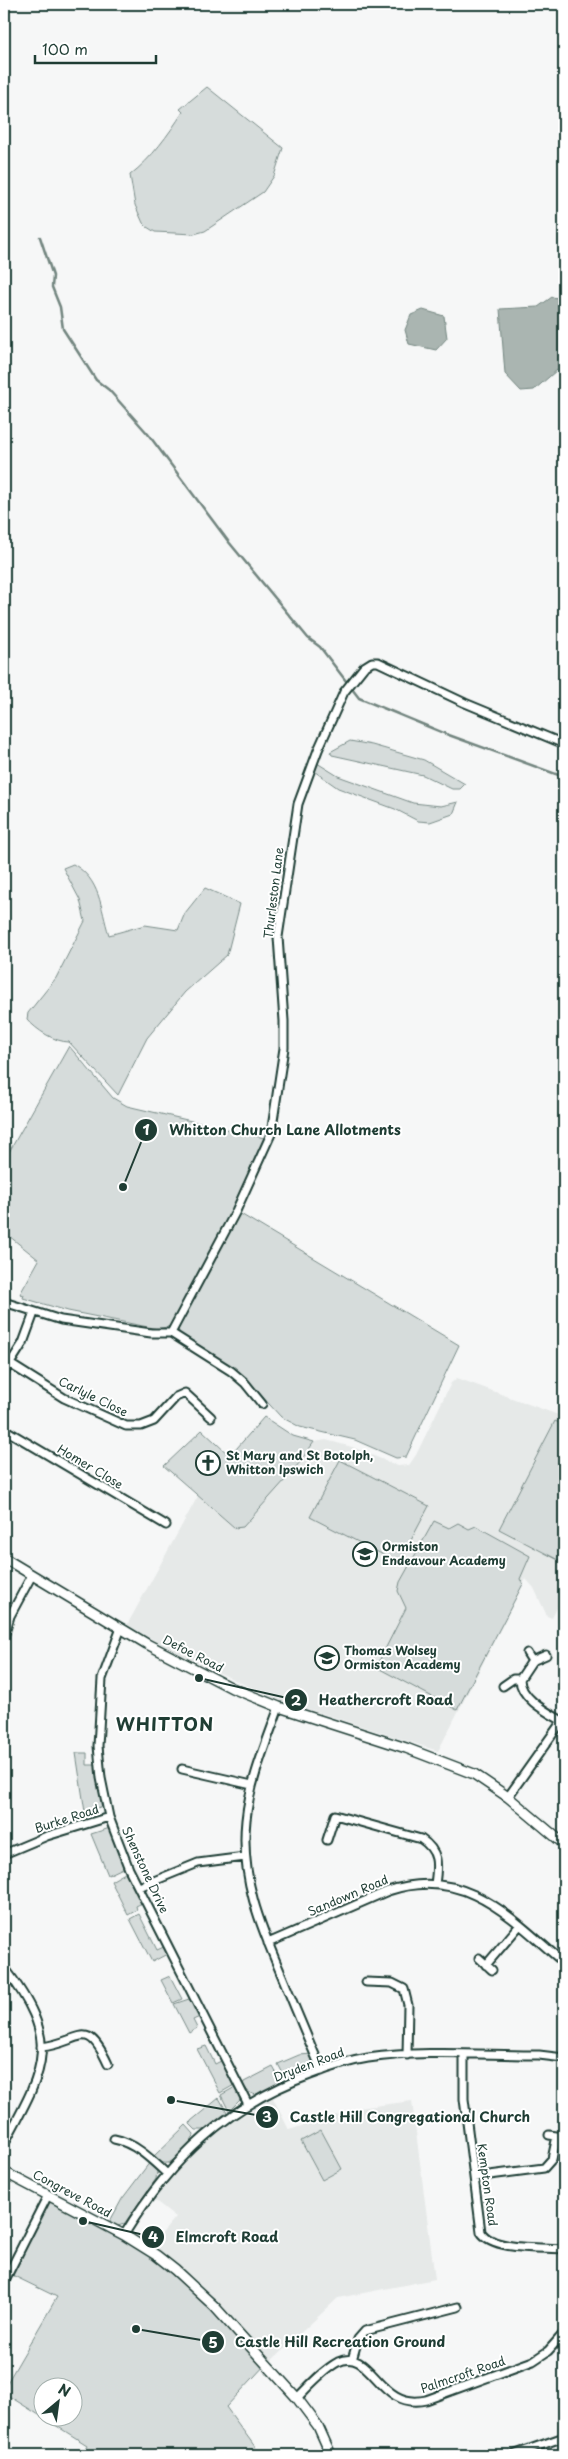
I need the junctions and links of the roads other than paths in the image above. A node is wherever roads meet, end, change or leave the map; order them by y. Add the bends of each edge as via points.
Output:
1 (564, 744) edge
2 (4, 1302) edge
3 (34, 1313) junction
4 (171, 1333) junction
5 (10, 1364) junction
6 (4, 1374) edge
7 (262, 1404) dead end
8 (211, 1417) dead end
9 (4, 1429) edge
10 (166, 1524) dead end
11 (4, 1558) edge
12 (32, 1575) junction
13 (121, 1628) junction
14 (4, 1637) edge
15 (527, 1653) dead end
16 (546, 1655) dead end
17 (532, 1661) junction
18 (520, 1678) junction
19 (503, 1686) dead end
20 (279, 1707) junction
21 (563, 1721) edge
22 (182, 1769) dead end
23 (252, 1785) junction
24 (508, 1797) junction
25 (109, 1817) junction
26 (327, 1840) dead end
27 (564, 1844) edge
28 (4, 1854) edge
29 (245, 1857) junction
30 (435, 1884) junction
31 (140, 1887) junction
32 (520, 1925) junction
33 (268, 1943) junction
34 (479, 1958) dead end
35 (564, 1963) edge
36 (4, 1967) edge
37 (366, 1982) dead end
38 (41, 2047) junction
39 (464, 2054) junction
40 (406, 2055) junction
41 (564, 2058) edge
42 (108, 2064) dead end
43 (322, 2071) junction
44 (248, 2104) junction
45 (549, 2135) dead end
46 (561, 2137) edge
47 (114, 2139) dead end
48 (4, 2144) edge
49 (4, 2172) edge
50 (166, 2173) junction
51 (474, 2177) junction
52 (48, 2195) junction
53 (124, 2235) junction
54 (564, 2249) edge
55 (4, 2282) edge
56 (458, 2307) dead end
57 (564, 2333) edge
58 (352, 2360) junction
59 (297, 2398) junction
60 (564, 2437) edge
61 (331, 2455) edge
62 (513, 2455) edge

1 - 4 street, Thurleston Lane via 465,704 378,662 364,668 344,692 318,750 295,821 278,937 284,1048 271,1134 236,1211
2 - 3 street
3 - 4 street via 151,1333
3 - 5 street via 26,1337
4 - 7 street via 231,1371
5 - 6 street
5 - 8 street, Carlyle Close via 64,1398 126,1426 141,1426 154,1421 176,1397 185,1393
9 - 10 street, Homer Close
11 - 12 street, Defoe Road
12 - 13 street, Defoe Road
12 - 14 street via 10,1616
13 - 20 street, Defoe Road via 198,1672
13 - 25 street, Shenstone Drive via 102,1679 98,1746
15 - 17 street
16 - 17 street
17 - 18 street
18 - 19 street
18 - 21 street via 520,1684 533,1702
20 - 23 street
20 - 24 street, Defoe Road via 458,1767 482,1778
21 - 24 street
22 - 23 street
23 - 29 street
24 - 27 street, Defoe Road
25 - 28 street, Burke Road via 47,1836
25 - 31 street, Shenstone Drive via 121,1851
26 - 30 street via 335,1815 421,1838 437,1858
29 - 31 street via 198,1863
29 - 33 street via 256,1912
30 - 32 street, Sandown Road via 486,1899
30 - 33 street, Sandown Road via 382,1893
31 - 44 street, Shenstone Drive
32 - 34 street via 489,1967
32 - 35 street, Sandown Road
33 - 43 street
36 - 38 street via 29,2002
37 - 40 street via 392,1983 404,1989 408,2006
38 - 42 street via 81,2036 89,2037 99,2045
38 - 48 street via 34,2086
39 - 40 street, Dryden Road
39 - 41 street, Dryden Road
39 - 51 street, Kempton Road via 464,2099
40 - 43 street, Dryden Road via 366,2058
43 - 44 street, Dryden Road
44 - 50 street, Dryden Road via 215,2127
45 - 46 street
46 - 51 street via 552,2159 544,2168
47 - 50 street via 144,2154
49 - 52 street, Congreve Road
50 - 53 street, Dryden Road
51 - 54 street, Kempton Road via 480,2228 485,2238 500,2244
52 - 53 street, Congreve Road
52 - 55 street
53 - 59 street, Congreve Road via 156,2255 194,2287
56 - 58 street via 365,2330 358,2339
57 - 58 street, Palmcroft Road via 548,2351 524,2365 419,2402 393,2396 367,2368
58 - 59 street via 332,2366
59 - 61 street, Congreve Road via 318,2426
60 - 62 street

